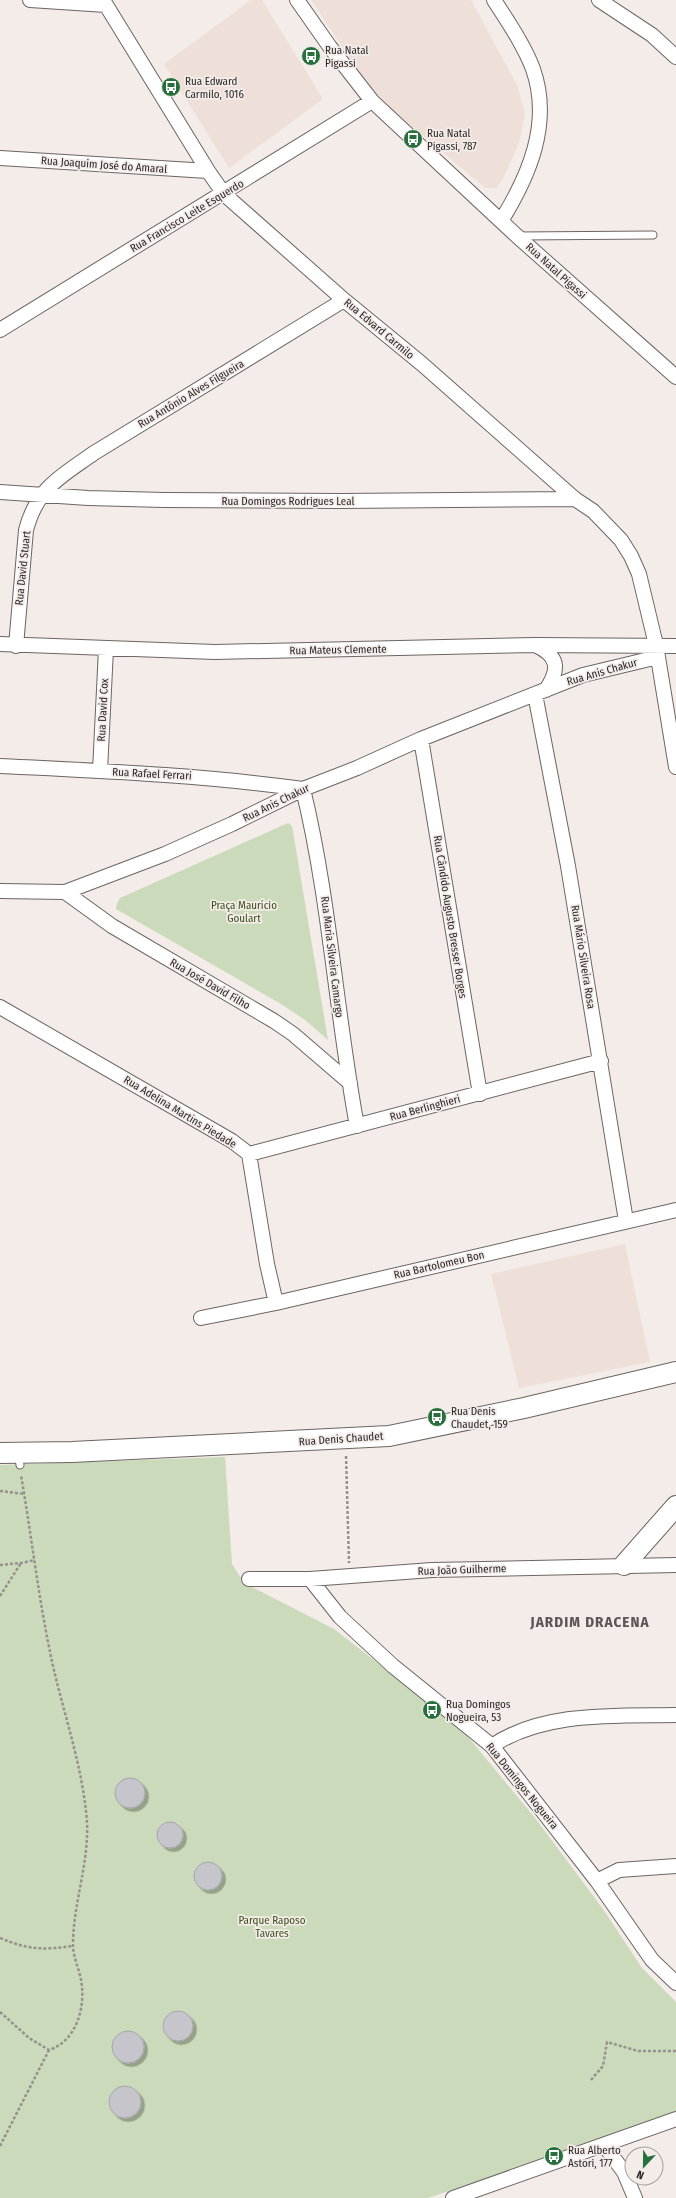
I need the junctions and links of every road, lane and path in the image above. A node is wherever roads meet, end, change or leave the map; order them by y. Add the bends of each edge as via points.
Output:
1 (30, 0) edge
2 (297, 0) edge
3 (494, 0) edge
4 (599, 0) edge
5 (105, 3) edge
6 (676, 57) edge
7 (372, 101) junction
8 (0, 158) edge
9 (208, 171) junction
10 (224, 194) junction
11 (501, 221) junction
12 (653, 235) dead end
13 (517, 236) junction
14 (344, 300) junction
15 (0, 330) edge
16 (676, 377) edge
17 (0, 492) edge
18 (42, 494) junction
19 (576, 499) junction
20 (0, 644) edge
21 (536, 645) junction
22 (16, 646) junction
23 (676, 646) edge
24 (106, 649) junction
25 (657, 651) junction
26 (540, 692) junction
27 (421, 739) junction
28 (0, 766) edge
29 (676, 767) edge
30 (100, 771) junction
31 (303, 789) junction
32 (0, 891) edge
33 (65, 892) junction
34 (0, 1007) edge
35 (601, 1061) junction
36 (350, 1083) junction
37 (480, 1094) junction
38 (357, 1126) junction
39 (249, 1154) junction
40 (676, 1210) edge
41 (626, 1221) junction
42 (276, 1303) junction
43 (201, 1318) dead end
44 (676, 1372) edge
45 (345, 1439) junction
46 (13, 1457) edge
47 (0, 1491) edge
48 (24, 1494) junction
49 (676, 1506) edge
50 (35, 1560) junction
51 (21, 1563) junction
52 (0, 1565) edge
53 (624, 1565) junction
54 (676, 1565) edge
55 (349, 1576) junction
56 (249, 1579) dead end
57 (310, 1579) junction
58 (0, 1596) edge
59 (676, 1715) edge
60 (492, 1746) junction
61 (676, 1866) edge
62 (597, 1881) junction
63 (0, 1938) edge
64 (73, 1946) junction
65 (676, 1983) edge
66 (0, 2012) edge
67 (49, 2050) junction
68 (676, 2051) edge
69 (591, 2080) dead end
70 (676, 2119) edge
71 (604, 2145) junction
72 (0, 2146) edge
73 (453, 2198) edge
74 (635, 2198) edge

1 - 5 street
2 - 7 street, Rua Natal Pigassi
3 - 11 street via 532,68 540,95 541,116 530,165 519,192
4 - 6 street via 652,35
5 - 9 street, Rua Edvard Carmilo
7 - 10 street, Rua Francisco Leite Esquerdo
7 - 11 street, Rua Natal Pigassi
8 - 9 street, Rua Joaquim José do Amaral
9 - 10 street, Rua Edvard Carmilo
10 - 14 street, Rua Edvard Carmilo
10 - 15 street, Rua Francisco Leite Esquerdo
11 - 13 street, Rua Natal Pigassi
12 - 13 lane
13 - 16 street, Rua Natal Pigassi
14 - 18 street, Rua Antônio Alves Filgueira via 94,453 60,476
14 - 19 street, Rua Edvard Carmilo via 422,364
17 - 18 street, Rua Domingos Rodrigues Leal
18 - 19 street, Rua Domingos Rodrigues Leal via 164,500 348,502
18 - 22 street, Rua David Stuart via 31,513 26,530
19 - 25 street, Rua Edvard Carmilo via 609,526 632,556
20 - 22 street, Rua Mateus Clemente
21 - 24 street, Rua Mateus Clemente via 215,652
21 - 25 street, Rua Mateus Clemente
21 - 26 street, Rua Anis Chakur via 549,653 555,661 555,673
22 - 24 street, Rua Mateus Clemente
23 - 25 street, Rua Mateus Clemente
24 - 30 street, Rua David Cox
25 - 26 street, Rua Anis Chakur via 582,675
25 - 29 street, Rua Edvard Carmilo
26 - 27 street, Rua Anis Chakur
26 - 35 street, Rua Mário Silveira Rosa
27 - 31 street, Rua Anis Chakur
27 - 37 street, Rua Cândido Augusto Bresser Borges
28 - 30 street, Rua Rafael Ferrari
30 - 31 street, Rua Rafael Ferrari via 242,780
31 - 33 street, Rua Anis Chakur via 172,851
31 - 36 street, Rua Maria Silveira Camargo via 315,839 326,907
32 - 33 street, Rua Anis Chakur
33 - 36 street, Rua José David Filho via 112,926 274,1021
34 - 39 street, Rua Adelina Martins Piedade via 225,1137
35 - 37 street, Rua Berlinghieri
35 - 41 street, Rua Mário Silveira Rosa
36 - 38 street, Rua Maria Silveira Camargo
37 - 38 street, Rua Berlinghieri
38 - 39 street, Rua Berlinghieri
39 - 42 street, Rua Adelina Martins Piedade
40 - 41 street, Rua Bartolomeu Bon
41 - 42 street, Rua Bartolomeu Bon
42 - 43 street, Rua Bartolomeu Bon
44 - 45 street, Rua Denis Chaudet via 389,1436
45 - 46 street, Rua Denis Chaudet
45 - 55 path
46 - 48 path
47 - 48 path
48 - 50 path
49 - 53 street
50 - 51 path
50 - 64 path via 53,1665 82,1783 87,1823 84,1869
51 - 52 path
51 - 58 path
53 - 54 street, Rua João Guilherme
53 - 55 street, Rua João Guilherme via 432,1570
55 - 57 street, Rua João Guilherme
56 - 57 street, Rua João Guilherme
57 - 60 street, Rua Domingos Nogueira via 340,1617 393,1666
59 - 60 street via 603,1716 549,1723 525,1728
60 - 62 street, Rua Domingos Nogueira
61 - 62 street via 619,1870
62 - 65 street, Rua Domingos Nogueira via 652,1960
63 - 64 path via 18,1946 43,1950
64 - 67 path via 83,2003 69,2038 59,2047
66 - 67 path via 29,2038
67 - 72 path
68 - 69 path via 638,2051 607,2042 603,2066
70 - 71 street
71 - 73 street
71 - 74 street via 624,2172

